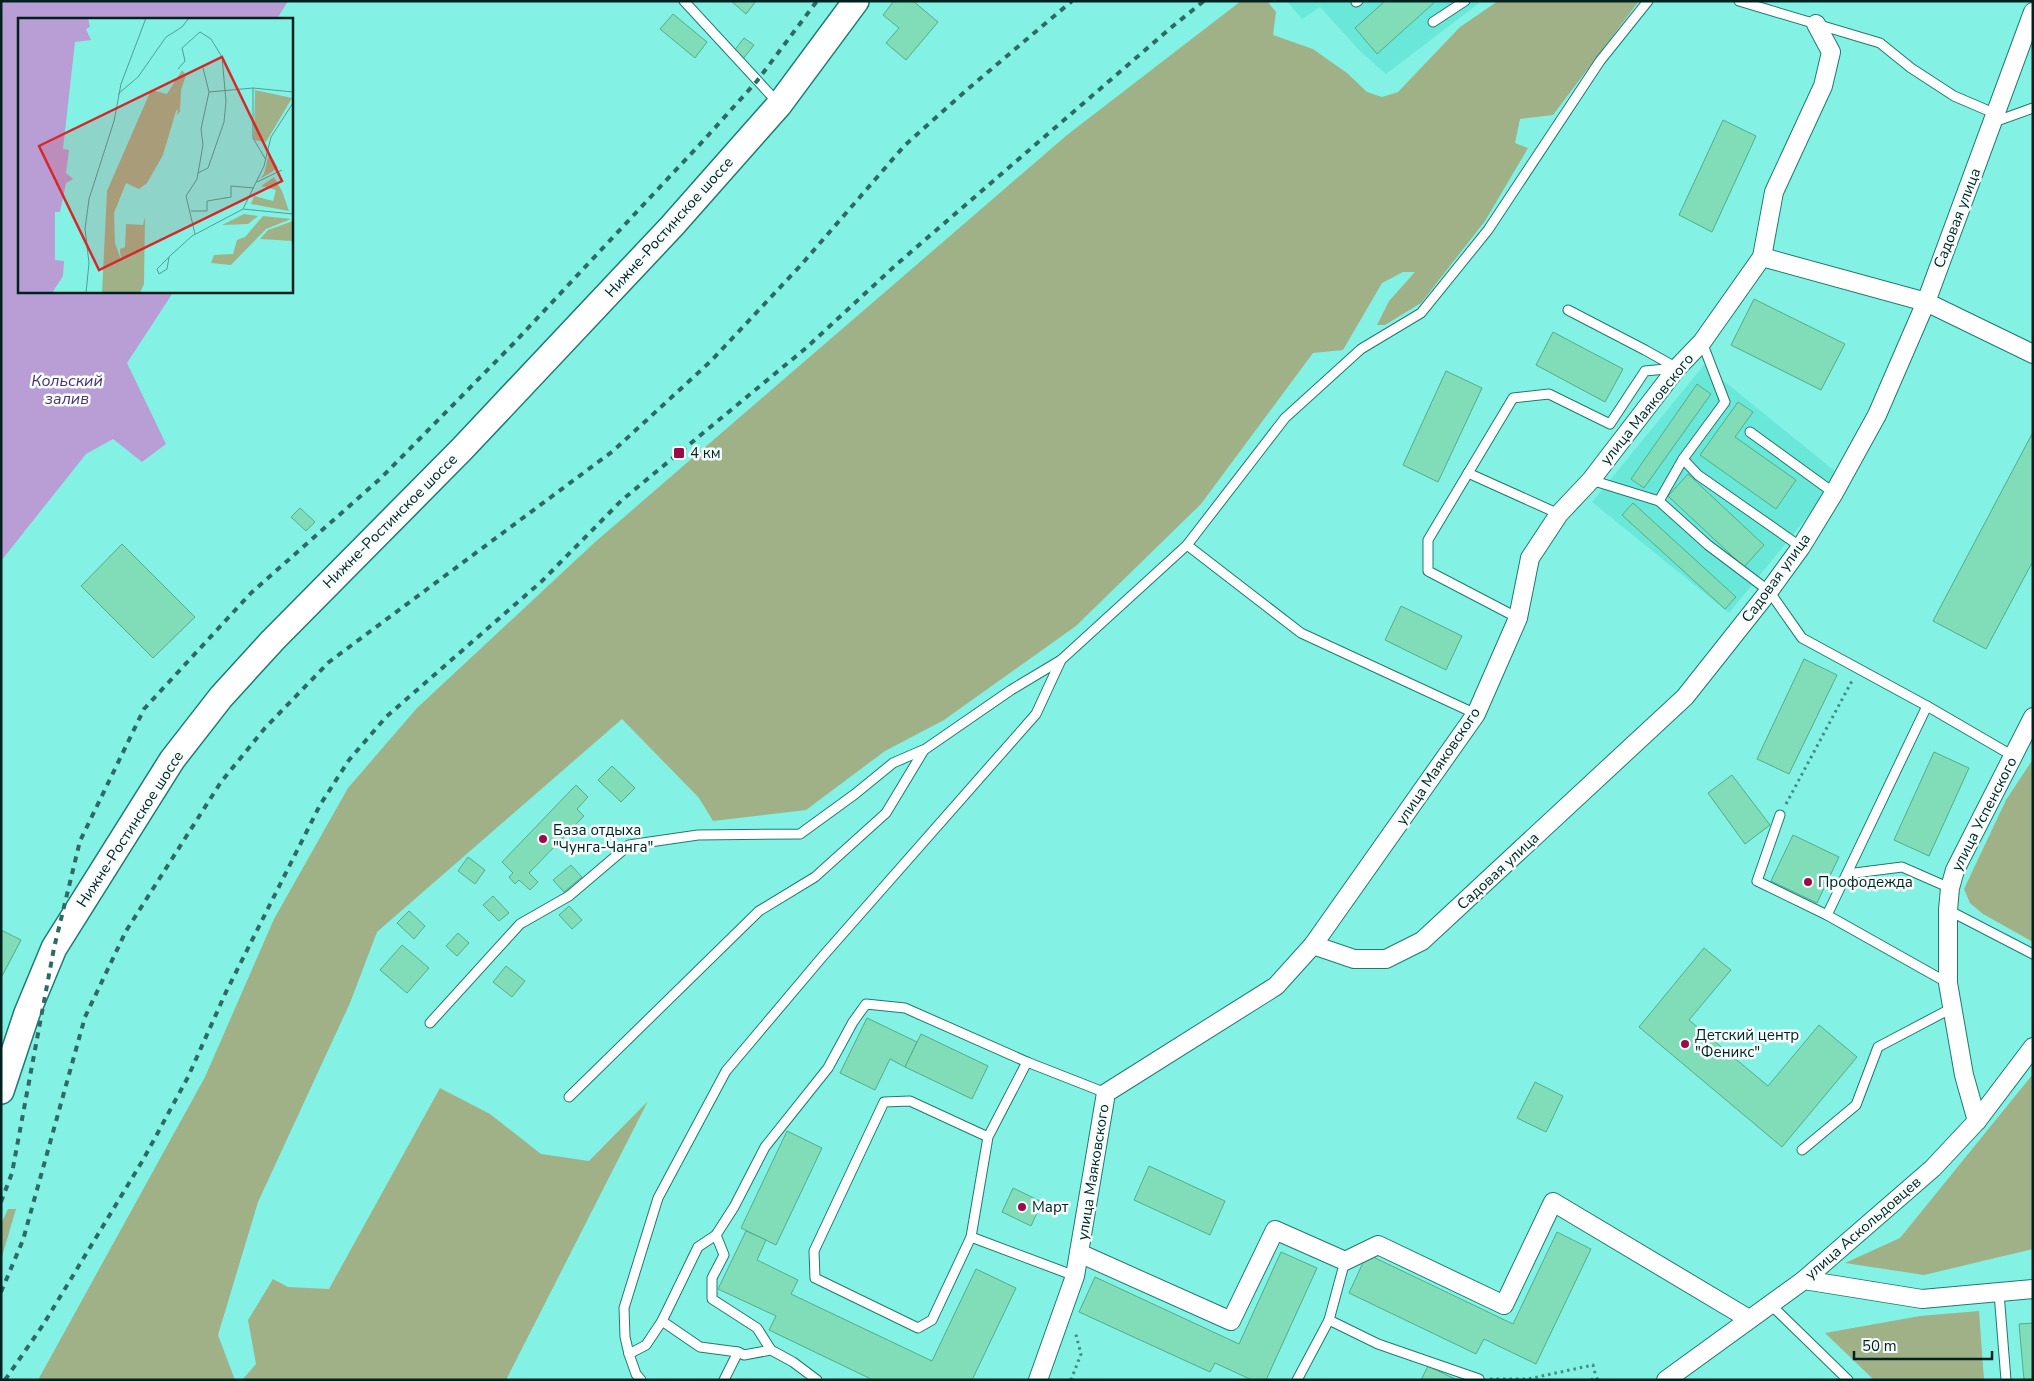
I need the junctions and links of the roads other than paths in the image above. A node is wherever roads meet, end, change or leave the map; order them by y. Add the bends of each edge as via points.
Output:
1 (684, 1) edge
2 (856, 1) edge
3 (1465, 1) edge
4 (1648, 1) edge
5 (1739, 1) edge
6 (2033, 12) edge
7 (1433, 22) dead end
8 (1816, 24) junction
9 (779, 105) junction
10 (2033, 108) edge
11 (1995, 118) junction
12 (1762, 257) junction
13 (1926, 302) junction
14 (1568, 310) dead end
15 (1702, 342) junction
16 (2033, 354) edge
17 (1676, 368) junction
18 (1750, 432) dead end
19 (1683, 459) junction
20 (1468, 473) junction
21 (1591, 480) junction
22 (1834, 493) junction
23 (1659, 501) junction
24 (1560, 514) junction
25 (1187, 545) junction
26 (1801, 547) junction
27 (1769, 591) junction
28 (1518, 618) junction
29 (1061, 660) junction
30 (1927, 706) junction
31 (1476, 714) junction
32 (2033, 718) edge
33 (924, 750) junction
34 (2013, 756) junction
35 (1780, 815) road end
36 (1846, 874) junction
37 (1950, 888) junction
38 (1948, 910) junction
39 (1827, 915) junction
40 (1313, 945) junction
41 (2033, 954) edge
42 (1948, 983) junction
43 (1952, 1008) junction
44 (430, 1023) dead end
45 (2033, 1047) edge
46 (1027, 1062) junction
47 (1, 1091) edge
48 (1106, 1093) junction
49 (569, 1097) dead end
50 (1977, 1121) junction
51 (988, 1137) junction
52 (1802, 1150) dead end
53 (716, 1235) junction
54 (972, 1237) junction
55 (1079, 1253) junction
56 (1345, 1261) junction
57 (1075, 1276) junction
58 (1804, 1280) junction
59 (2033, 1289) edge
60 (2000, 1293) junction
61 (1770, 1304) junction
62 (1749, 1319) junction
63 (662, 1320) junction
64 (1329, 1320) junction
65 (771, 1350) junction
66 (738, 1352) junction
67 (629, 1354) junction
68 (1479, 1379) edge
69 (641, 1380) edge
70 (724, 1380) edge
71 (817, 1380) edge
72 (1038, 1380) edge
73 (1297, 1380) edge
74 (1666, 1380) edge
75 (1848, 1380) edge
76 (2006, 1380) edge

1 - 9 lane
2 - 9 street, Нижне-Ростинское шоссе
3 - 7 lane
4 - 25 lane via 1600,61 1488,230 1422,313 1361,348 1284,418
5 - 8 lane
6 - 11 street, Садовая улица
8 - 11 lane via 1880,44 1954,96
8 - 12 street, улица Маяковского via 1831,52 1823,86 1774,192
9 - 47 street, Нижне-Ростинское шоссе via 645,255 221,697 172,760 54,948 27,1013
10 - 11 lane
11 - 13 street, Садовая улица
12 - 13 street
12 - 15 street, улица Маяковского
13 - 16 street
13 - 22 street, Садовая улица via 1878,415
14 - 17 lane
15 - 17 street, улица Маяковского
15 - 19 lane via 1726,402
17 - 20 lane via 1645,371 1610,424 1549,394 1513,398
17 - 21 street, улица Маяковского
18 - 22 lane
19 - 23 lane
19 - 26 lane via 1698,475
20 - 24 lane
20 - 28 lane via 1428,540 1428,572
21 - 23 lane
21 - 24 street, улица Маяковского
22 - 26 street, Садовая улица
23 - 27 lane via 1708,545
24 - 28 street, улица Маяковского via 1530,558
25 - 29 lane
25 - 31 lane via 1301,633
26 - 27 street, Садовая улица
27 - 30 lane via 1802,638
27 - 40 street, Садовая улица via 1685,697 1422,941 1386,959 1354,959
28 - 31 street, улица Маяковского
29 - 33 lane
29 - 67 lane via 1036,714 726,1071 658,1198 624,1308
30 - 34 lane
30 - 36 lane
31 - 40 street, улица Маяковского
32 - 34 street, улица Успенского
33 - 44 lane via 893,763 800,834 698,835 629,845 569,896 520,924
33 - 49 lane via 886,814 815,877 759,911
34 - 37 street, улица Успенского via 1955,870
35 - 39 lane via 1757,881
36 - 37 lane via 1902,867
36 - 39 lane
37 - 38 street, улица Успенского
38 - 41 lane
38 - 42 street, улица Успенского
39 - 42 lane
40 - 48 street, улица Маяковского via 1276,986
42 - 43 street, улица Успенского
43 - 50 street, улица Успенского via 1964,1075
43 - 52 lane via 1878,1047 1856,1105
45 - 50 street, улица Аскольдовцев
46 - 48 lane
46 - 51 lane
46 - 53 lane via 905,1008 866,1004 828,1068 765,1147
48 - 55 street, улица Маяковского
50 - 58 street, улица Аскольдовцев via 1933,1168
51 - 54 lane
51 - 54 lane via 910,1101 884,1102 814,1251 815,1278 918,1328 932,1320
53 - 63 lane via 698,1247
53 - 65 lane via 724,1255 712,1278 712,1299 757,1328
54 - 57 lane
55 - 56 street via 1231,1321 1275,1230
55 - 57 street, улица Маяковского
56 - 62 street via 1378,1245 1504,1305 1553,1202
56 - 64 lane
57 - 72 street, улица Маяковского
58 - 60 street via 1922,1299
58 - 61 street, улица Аскольдовцев
59 - 60 street
60 - 76 lane
61 - 62 street, улица Аскольдовцев
61 - 75 lane
62 - 74 street, улица Аскольдовцев
63 - 66 lane via 700,1347
63 - 67 lane via 646,1345
64 - 68 lane via 1378,1344
64 - 73 lane
65 - 66 lane via 744,1355
65 - 71 lane
66 - 70 lane
67 - 69 lane

